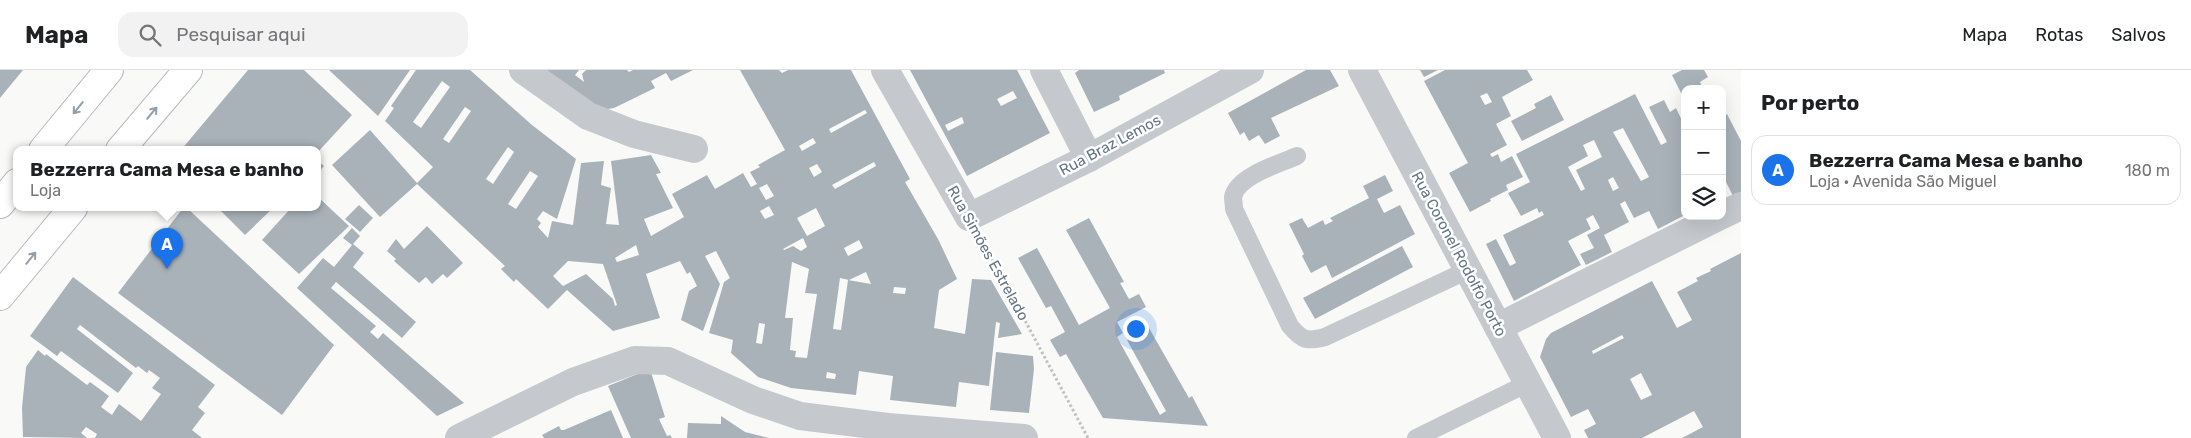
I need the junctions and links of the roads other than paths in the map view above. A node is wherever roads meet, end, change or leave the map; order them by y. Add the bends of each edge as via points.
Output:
1 (108, 70) edge
2 (188, 70) edge
3 (523, 70) edge
4 (885, 70) edge
5 (1044, 70) edge
6 (1250, 70) edge
7 (1362, 70) edge
8 (47, 146) edge
9 (123, 146) edge
10 (694, 149) dead end
11 (1296, 156) dead end
12 (1089, 158) junction
13 (13, 188) edge
14 (0, 204) edge
15 (1741, 206) edge
16 (70, 211) edge
17 (1726, 214) edge
18 (969, 217) joint
19 (1713, 220) edge
20 (1468, 270) junction
21 (0, 296) edge
22 (1498, 327) junction
23 (1528, 383) junction
24 (459, 438) edge
25 (1024, 438) edge
26 (1416, 438) edge
27 (1557, 438) edge

1 -> 8 main road
9 -> 2 main road
3 - 10 street via 588,116 634,134
4 - 18 street, Rua Simões Estrelado
5 - 12 street
6 - 12 street, Rua Braz Lemos
7 - 20 street, Rua Coronel Rodolfo Porto
11 - 20 lane via 1249,177 1233,196 1234,209 1290,326 1299,337 1310,341 1325,337
12 - 18 street, Rua Braz Lemos
13 - 14 main road
15 - 17 street
21 -> 16 main road
19 - 22 street
20 - 22 street, Rua Coronel Rodolfo Porto
22 - 23 street, Rua Coronel Rodolfo Porto
23 - 26 lane
23 - 27 street, Rua Coronel Rodolfo Porto
24 - 25 street via 573,382 635,360 668,361 754,400 800,416

